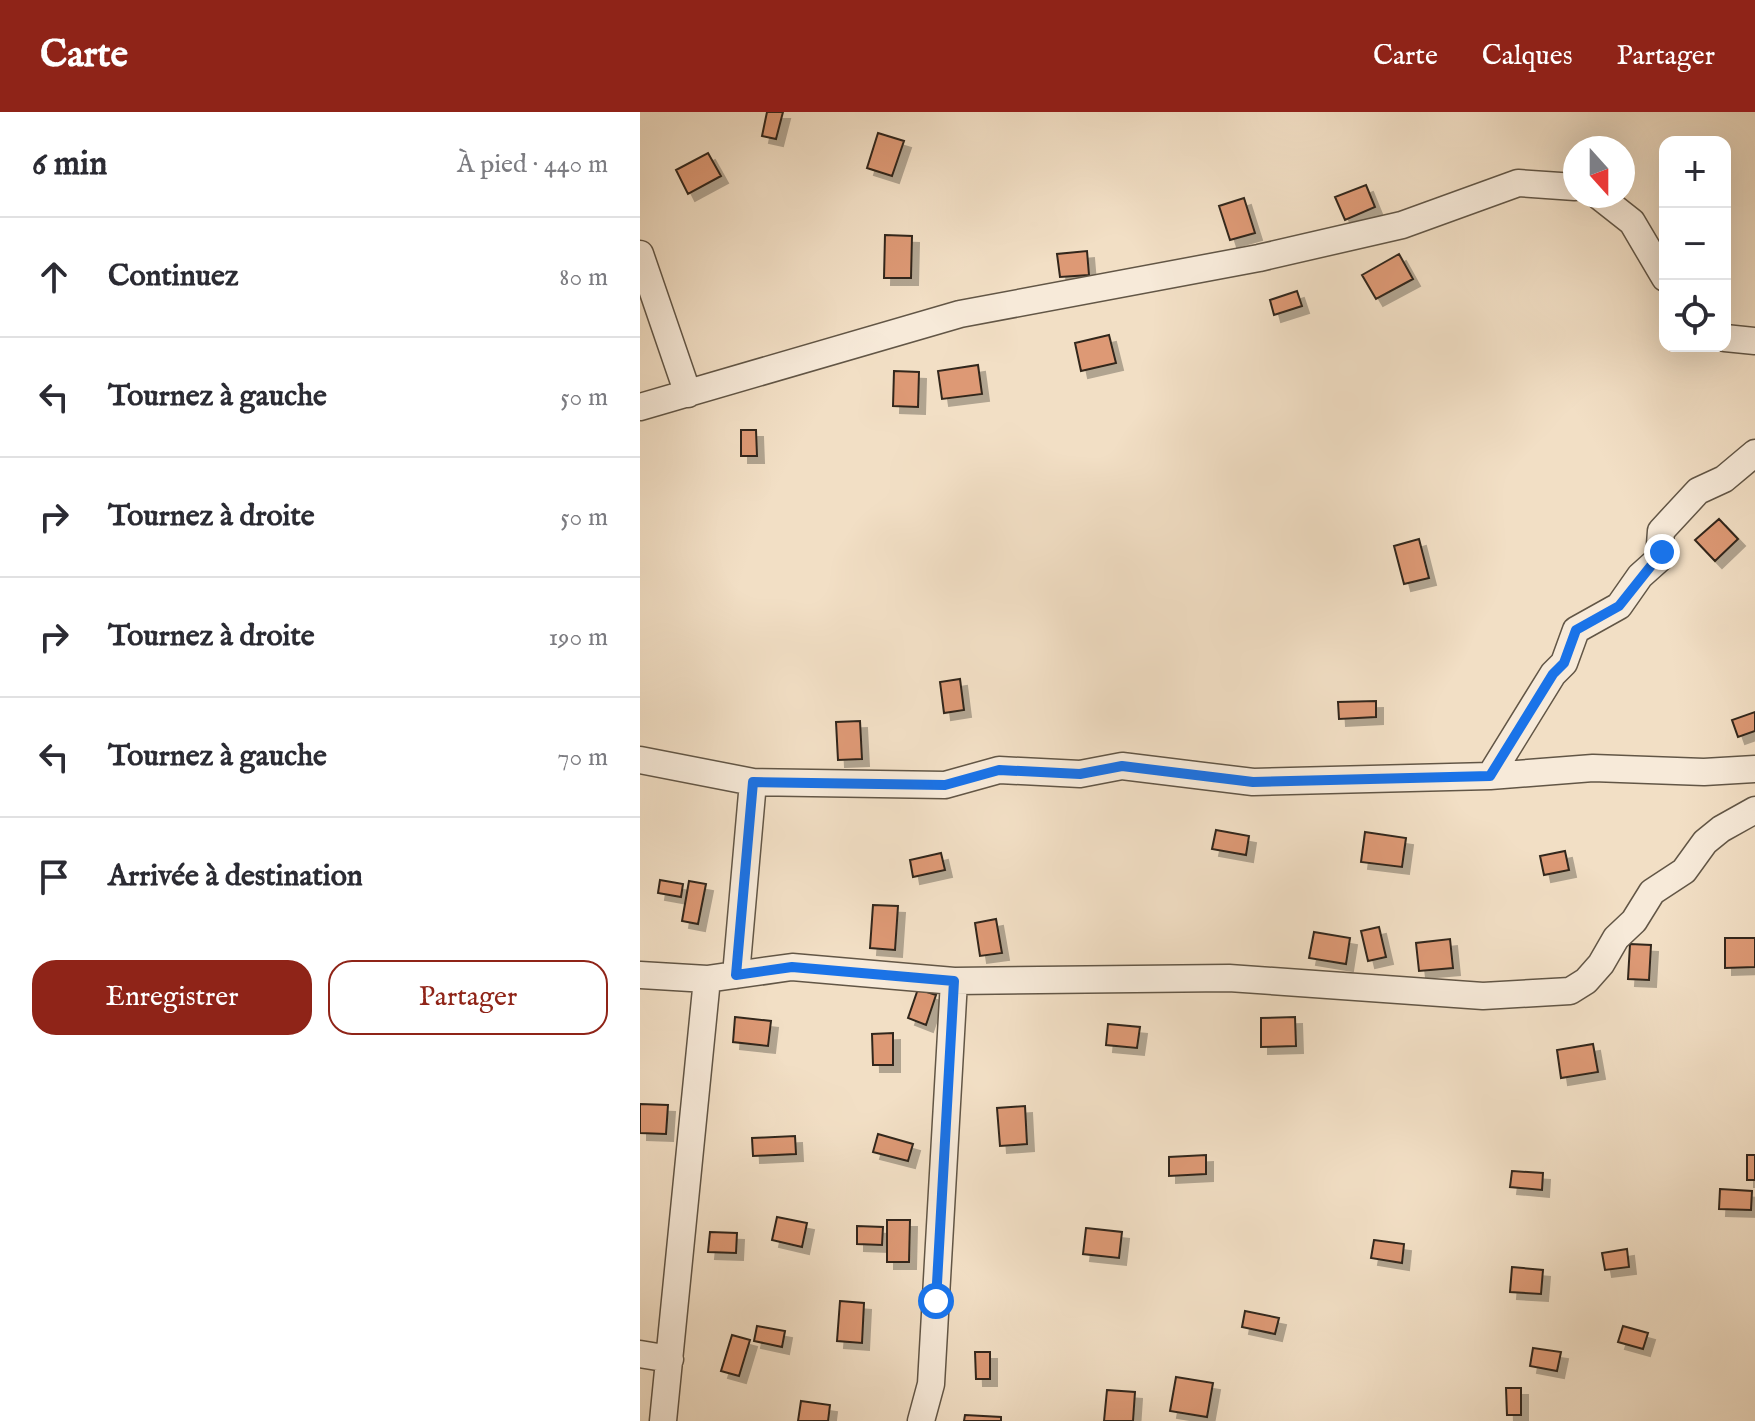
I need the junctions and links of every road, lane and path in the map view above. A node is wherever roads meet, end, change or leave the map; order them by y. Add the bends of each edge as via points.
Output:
1 (1563, 186) edge
2 (1614, 208) edge
3 (640, 254) edge
4 (1659, 268) edge
5 (1731, 339) edge
6 (1755, 341) edge
7 (688, 394) junction
8 (640, 407) edge
9 (1755, 453) edge
10 (640, 760) edge
11 (1755, 769) edge
12 (1490, 776) junction
13 (753, 782) junction
14 (1755, 810) edge
15 (640, 975) edge
16 (736, 975) junction
17 (707, 979) junction
18 (954, 981) junction
19 (640, 1354) edge
20 (670, 1359) junction
21 (663, 1421) edge
22 (921, 1421) edge

1 - 7 street via 1518,183 1388,228 960,314
2 - 4 street via 1632,222
3 - 7 street
5 - 6 street
7 - 8 street
9 - 12 street via 1724,479 1698,491 1661,531 1659,559 1619,606 1576,630 1564,663
10 - 13 street
11 - 12 street via 1593,768
12 - 13 street via 1253,782 1122,766 1080,774 999,770 945,785
13 - 16 street
14 - 18 street via 1721,829 1684,871 1652,892 1601,964 1570,991 1483,996 1229,978
15 - 17 street
16 - 17 street
16 - 18 street via 792,967
17 - 20 street
18 - 22 street via 931,1384
19 - 20 street
20 - 21 street

